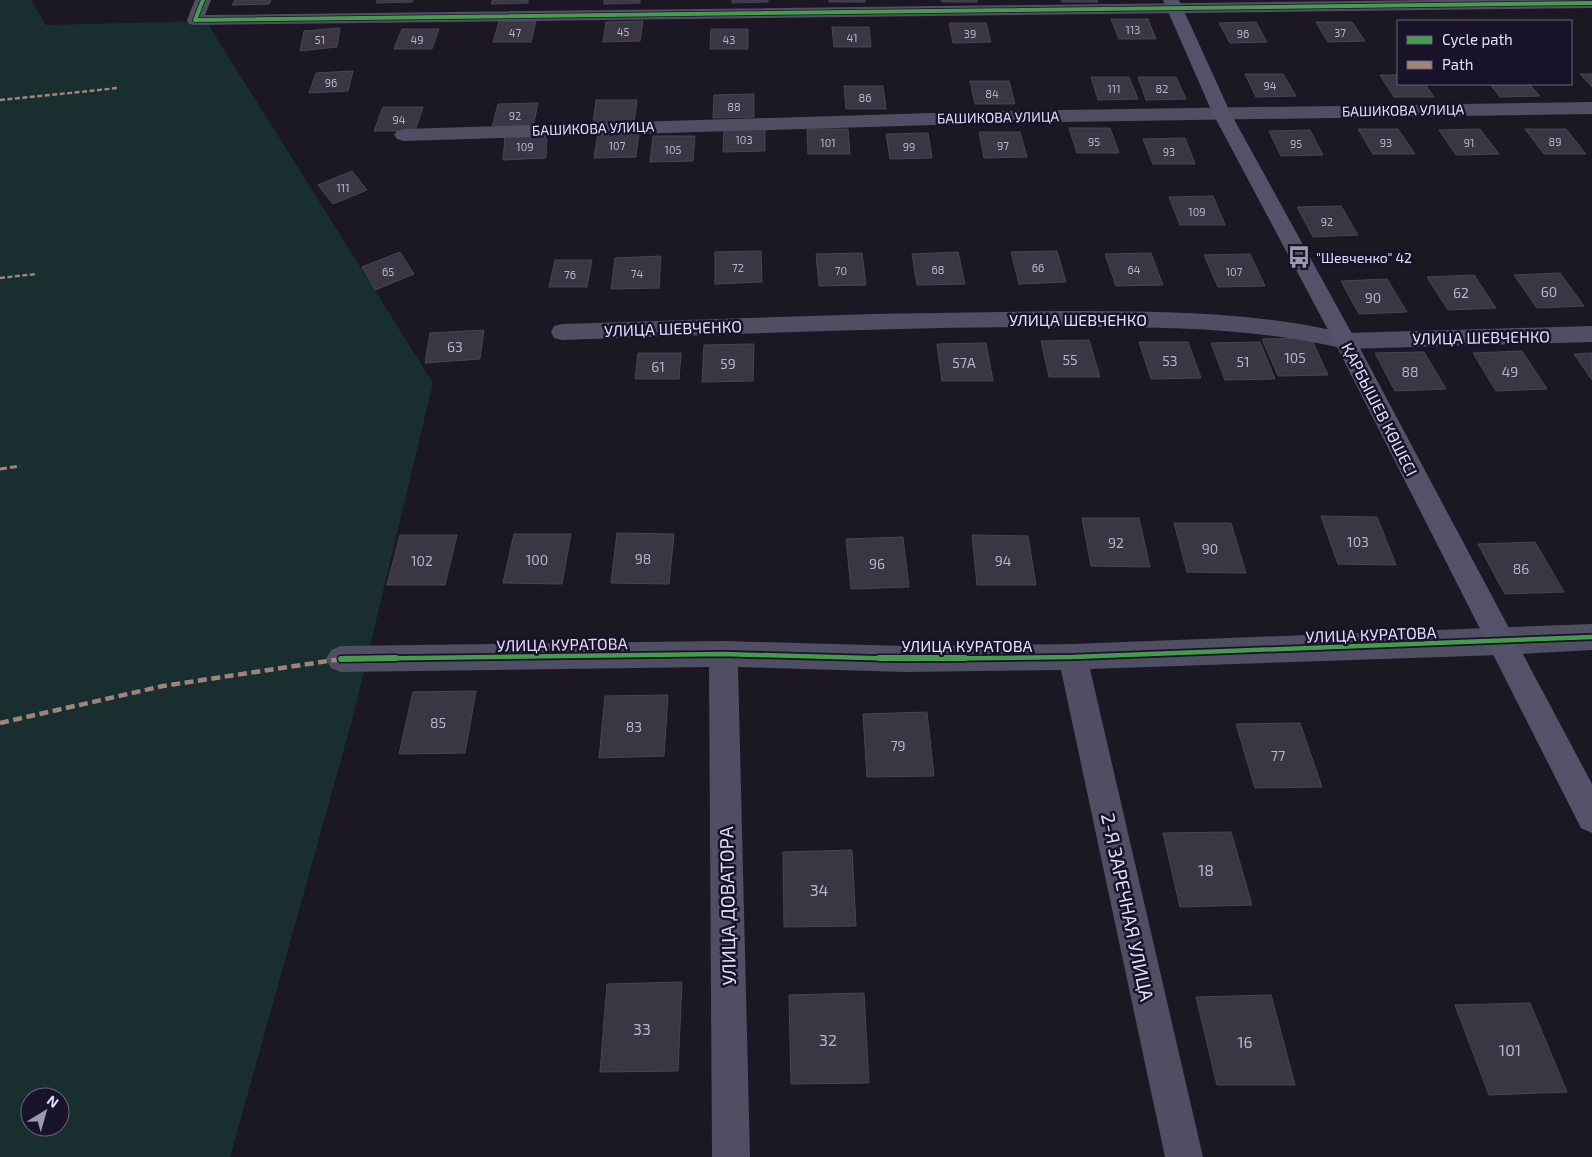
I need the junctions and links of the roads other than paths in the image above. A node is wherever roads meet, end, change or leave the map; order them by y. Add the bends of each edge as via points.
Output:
1 (204, 0) edge
2 (1592, 3) edge
3 (1173, 4) edge
4 (1592, 108) edge
5 (1221, 112) junction
6 (404, 135) dead end
7 (562, 332) dead end
8 (1592, 334) edge
9 (1345, 341) junction
10 (1592, 637) edge
11 (1501, 642) junction
12 (723, 654) junction
13 (1073, 657) junction
14 (341, 659) dead end
15 (1592, 817) edge
16 (731, 1157) edge
17 (1184, 1157) edge

1 - 3 street via 195,20
2 - 3 street
3 - 5 main road, ҚАРБЫШЕВ КӨШЕСІ
4 - 5 street, БАШИКОВА УЛИЦА
5 - 6 street, БАШИКОВА УЛИЦА
5 - 9 main road, ҚАРБЫШЕВ КӨШЕСІ
7 - 9 street, УЛИЦА ШЕВЧЕНКО via 963,319 1181,319 1308,330
8 - 9 street, УЛИЦА ШЕВЧЕНКО
9 - 11 main road, ҚАРБЫШЕВ КӨШЕСІ
10 - 11 street, УЛИЦА КУРАТОВА
11 - 13 street, УЛИЦА КУРАТОВА
11 - 15 main road, ҚАРБЫШЕВ КӨШЕСІ
12 - 13 street, УЛИЦА КУРАТОВА via 905,659
12 - 14 street, УЛИЦА КУРАТОВА
12 - 16 street, УЛИЦА ДОВАТОРА
13 - 17 street, 2-Я ЗАРЕЧНАЯ УЛИЦА

